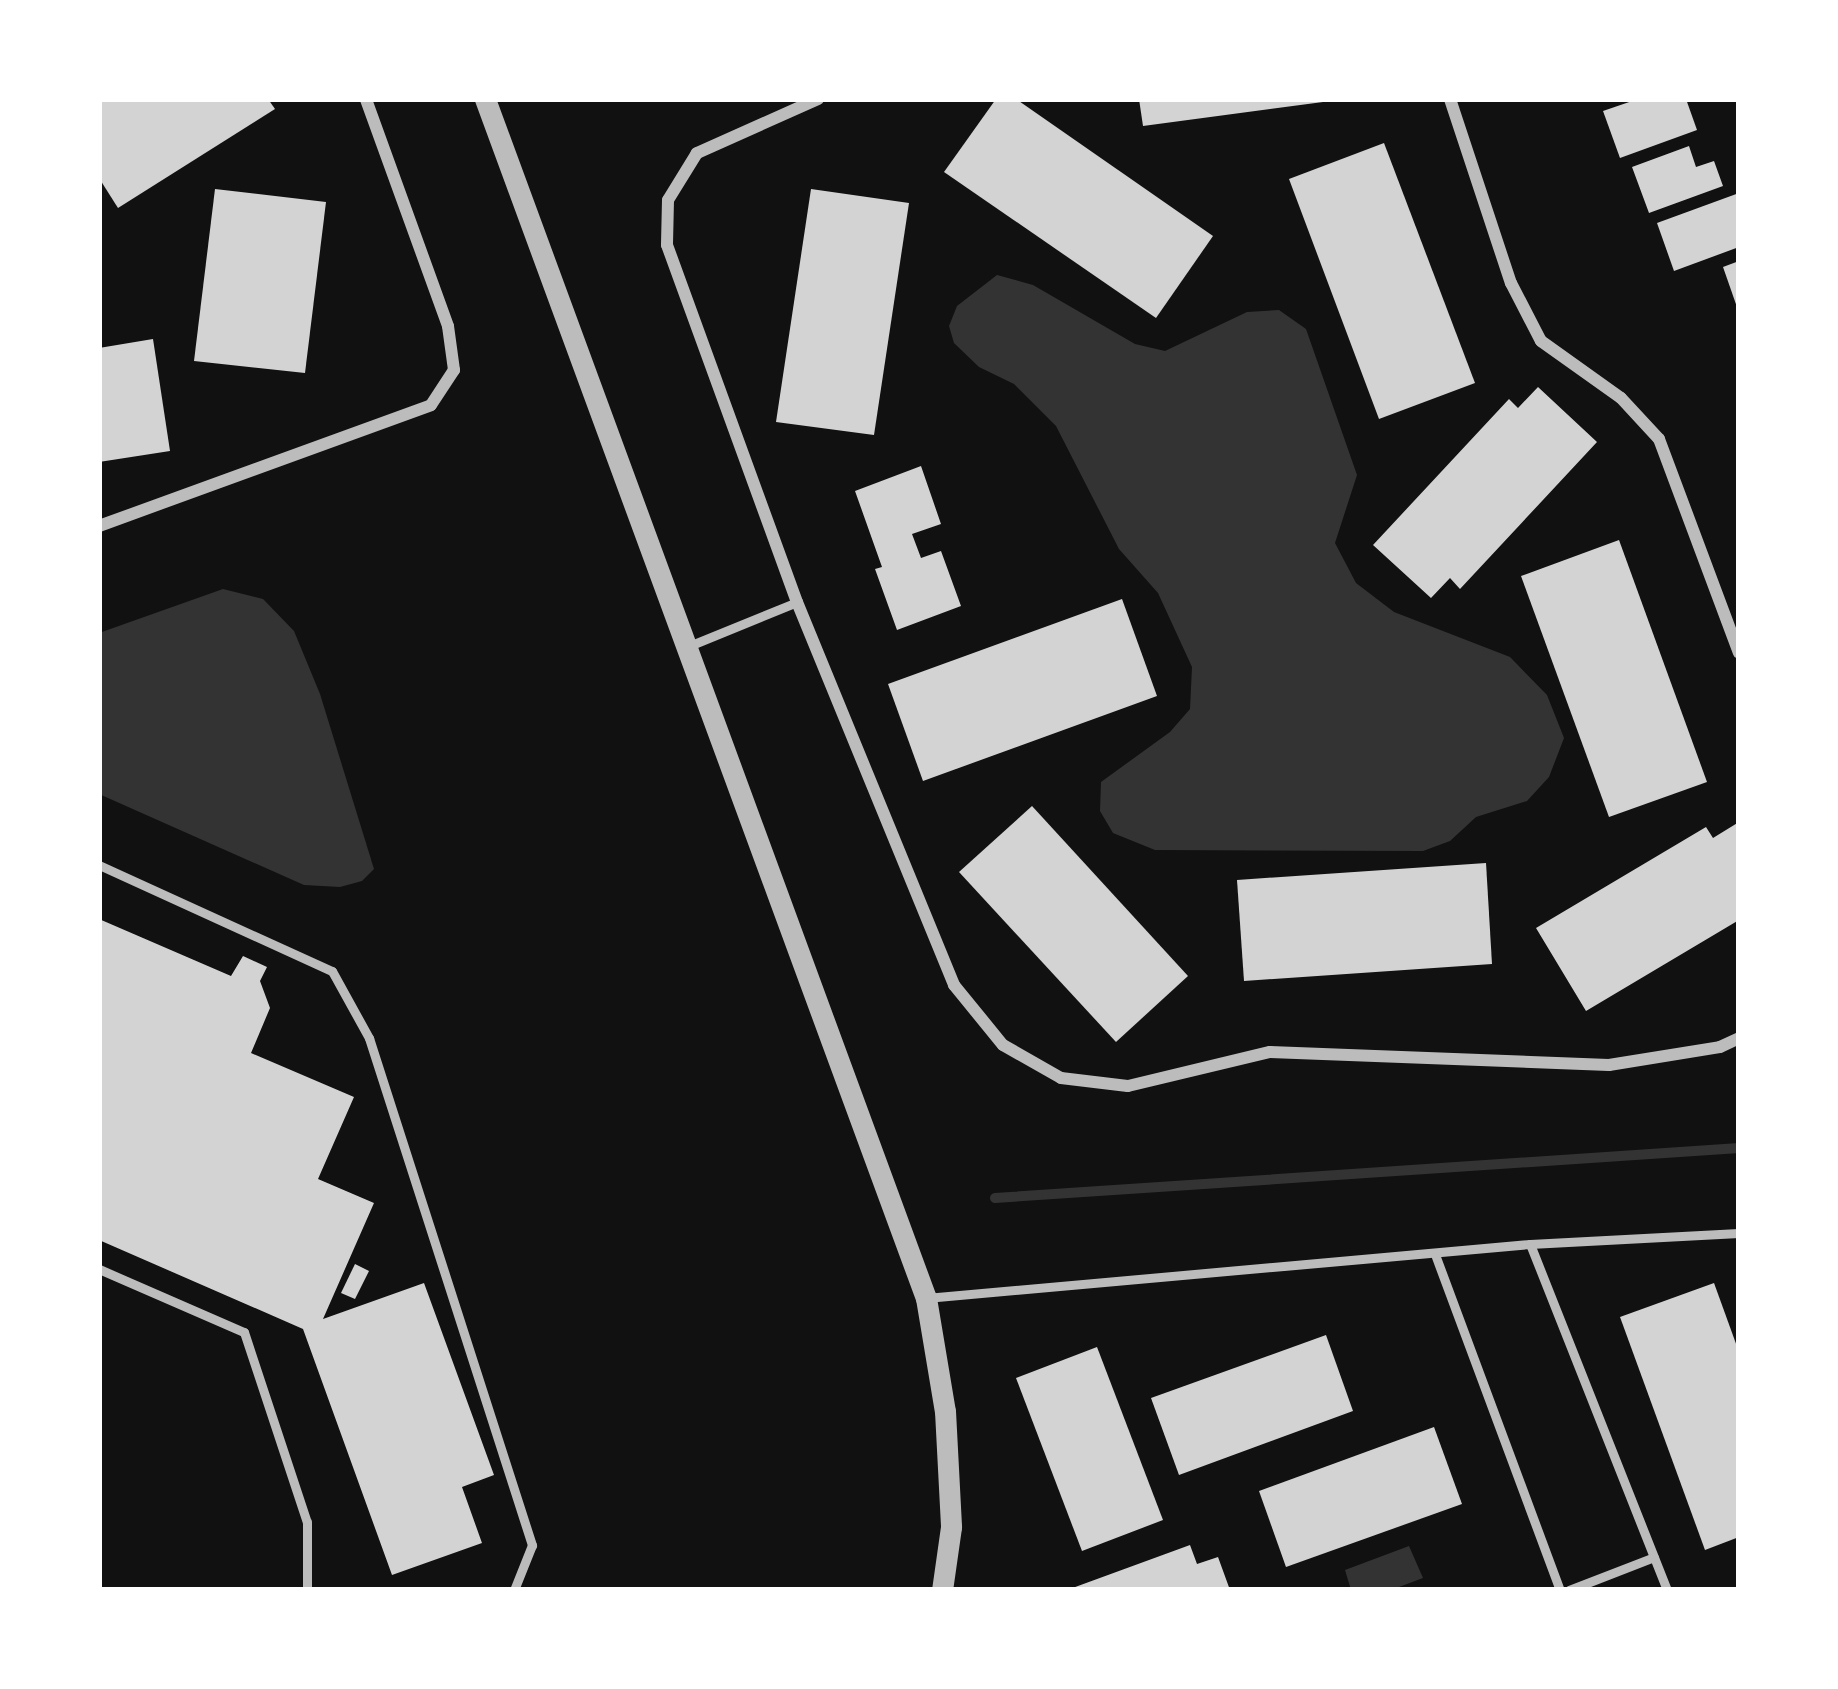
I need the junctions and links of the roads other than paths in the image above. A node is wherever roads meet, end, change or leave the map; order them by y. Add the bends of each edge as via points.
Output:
1 (366, 99) edge
2 (485, 99) edge
3 (818, 99) edge
4 (1450, 99) edge
5 (99, 526) edge
6 (797, 602) junction
7 (689, 646) junction
8 (1739, 653) edge
9 (99, 865) edge
10 (1739, 1039) edge
11 (1739, 1233) edge
12 (1530, 1244) junction
13 (1436, 1256) junction
14 (99, 1269) edge
15 (926, 1298) junction
16 (1654, 1557) junction
17 (307, 1590) edge
18 (514, 1590) edge
19 (942, 1590) edge
20 (1560, 1590) edge
21 (1569, 1590) edge
22 (1666, 1590) edge

1 - 5 street via 448,326 454,370 431,405
2 - 7 street
3 - 6 street via 697,153 668,200 667,245
4 - 8 street via 1511,284 1541,340 1621,398 1659,439
6 - 7 lane
6 - 10 street via 955,986 1003,1045 1061,1078 1127,1085 1270,1052 1609,1065
7 - 15 street
9 - 18 lane via 332,971 369,1038 532,1545
11 - 12 lane
12 - 13 lane
12 - 16 lane
13 - 15 lane
13 - 20 lane
14 - 17 lane via 244,1332 308,1522
15 - 19 street via 945,1411 950,1527
16 - 21 lane
16 - 22 lane

